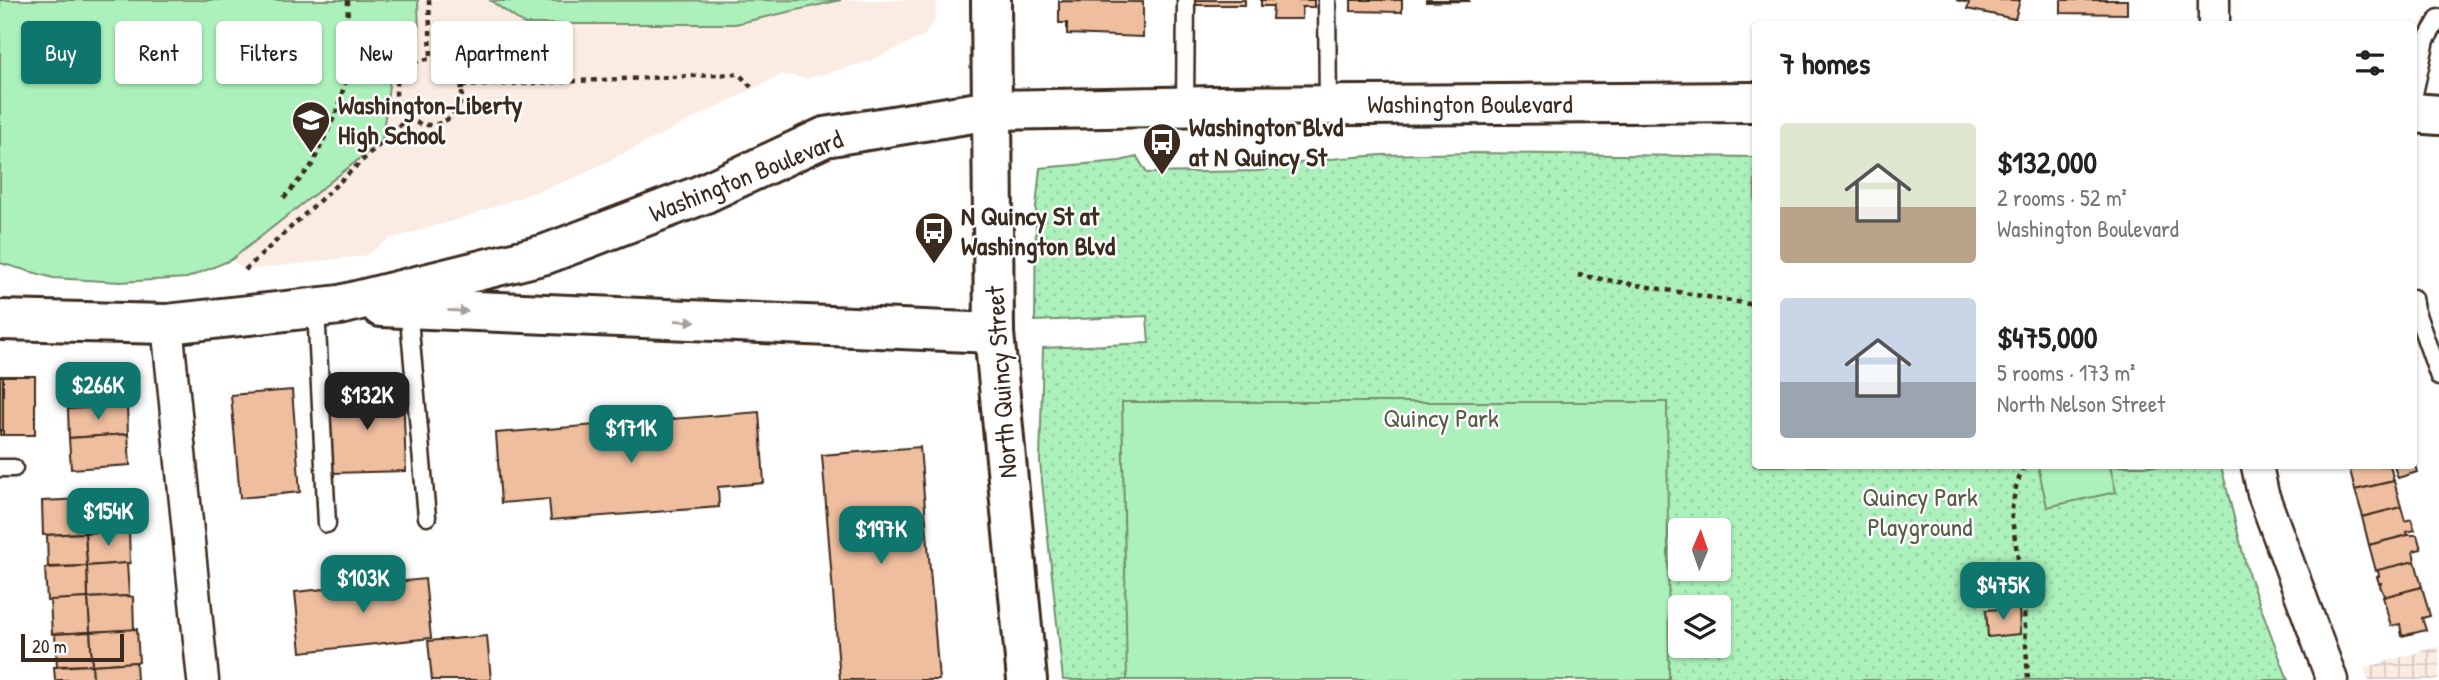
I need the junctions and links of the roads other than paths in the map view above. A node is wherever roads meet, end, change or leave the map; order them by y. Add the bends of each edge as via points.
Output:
1 (990, 0) edge
2 (1186, 0) edge
3 (1327, 0) edge
4 (2214, 0) edge
5 (2439, 18) edge
6 (2214, 21) edge
7 (2417, 80) edge
8 (1752, 103) edge
9 (1328, 106) junction
10 (1185, 107) junction
11 (991, 110) junction
12 (2417, 113) edge
13 (2439, 115) edge
14 (328, 307) junction
15 (408, 308) junction
16 (2417, 315) edge
17 (0, 320) edge
18 (167, 324) junction
19 (994, 333) junction
20 (2439, 377) edge
21 (2258, 469) edge
22 (427, 517) dead end
23 (327, 524) dead end
24 (203, 680) edge
25 (1027, 680) edge
26 (2332, 680) edge

1 - 11 main road, North Quincy Street
2 - 10 lane
3 - 9 lane
4 - 6 street
5 - 7 lane via 2426,40
8 - 9 main road, Washington Boulevard
9 - 10 main road, Washington Boulevard
10 - 11 main road, Washington Boulevard
11 - 14 main road, Washington Boulevard via 825,137 701,195 546,254
11 - 19 main road, North Quincy Street
12 - 13 main road
14 - 15 main road
14 - 18 main road, Washington Boulevard
14 - 23 lane
15 -> 19 main road
15 - 22 lane
16 - 20 lane
17 - 18 main road, Washington Boulevard
18 - 24 street
19 - 25 main road, North Quincy Street
21 - 26 street

